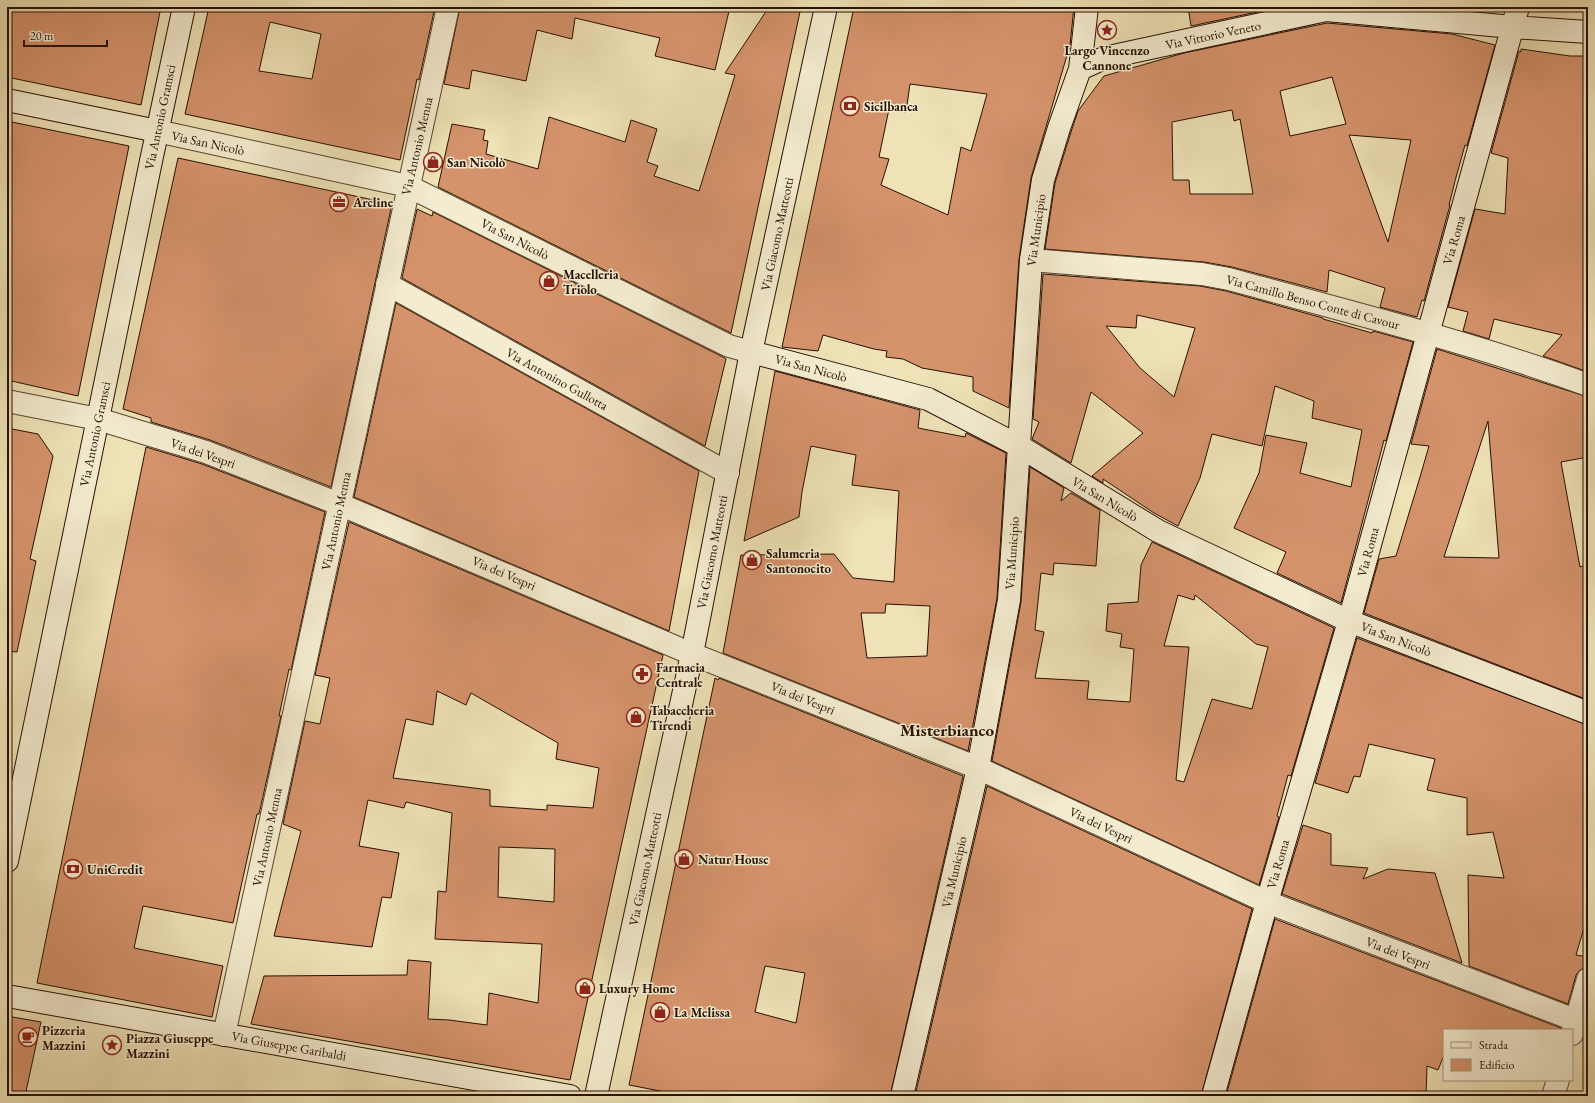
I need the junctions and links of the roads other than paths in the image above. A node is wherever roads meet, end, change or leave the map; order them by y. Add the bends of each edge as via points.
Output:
1 (184, 7) edge
2 (448, 7) edge
3 (826, 7) edge
4 (1087, 7) edge
5 (1516, 17) edge
6 (1588, 32) edge
7 (1080, 69) junction
8 (7, 100) edge
9 (157, 131) junction
10 (408, 186) junction
11 (1031, 260) junction
12 (387, 284) junction
13 (1428, 334) junction
14 (751, 352) junction
15 (1588, 385) edge
16 (7, 401) edge
17 (98, 419) junction
18 (1019, 446) junction
19 (728, 473) junction
20 (339, 504) junction
21 (1349, 621) junction
22 (692, 654) junction
23 (1588, 713) edge
24 (978, 768) junction
25 (13, 803) edge
26 (7, 861) edge
27 (1267, 902) junction
28 (1588, 979) edge
29 (7, 996) edge
30 (1579, 1027) edge
31 (224, 1035) junction
32 (1558, 1081) edge
33 (570, 1096) edge
34 (596, 1096) edge
35 (902, 1096) edge
36 (1212, 1096) edge
37 (1553, 1096) edge

1 - 9 street, Via Antonio Gramsci
2 - 10 street, Via Antonio Menna
3 - 14 street, Via Giacomo Matteotti
4 - 7 street, Via Municipio
5 - 6 street, Via Vittorio Veneto
5 - 7 street, Via Vittorio Veneto via 1326,10 1104,58
5 - 13 street, Via Roma
7 - 11 street, Via Municipio via 1043,180
8 - 9 street, Via San Nicolò
9 - 10 street, Via San Nicolò
9 - 17 street, Via Antonio Gramsci
10 - 12 street, Via Antonio Menna
10 - 14 street, Via San Nicolò via 729,346
11 - 13 street, Via Camillo Benso Conte di Cavour via 1202,274 1229,279
11 - 18 street, Via Municipio
12 - 19 street, Via Antonino Gullotta
12 - 20 street, Via Antonio Menna
13 - 15 street, Via Camillo Benso Conte di Cavour via 1527,363
13 - 21 street, Via Roma
14 - 18 street, Via San Nicolò via 928,399
14 - 19 street, Via Giacomo Matteotti
16 - 17 street, Via dei Vespri
17 - 20 street, Via dei Vespri via 206,452
17 - 25 street, Via Antonio Gramsci
18 - 21 street, Via San Nicolò via 1158,531
18 - 24 street, Via Municipio via 1009,600
19 - 22 street, Via Giacomo Matteotti
20 - 22 street, Via dei Vespri
20 - 31 street, Via Antonio Menna
21 - 23 street, Via San Nicolò
21 - 27 street, Via Roma
22 - 24 street, Via dei Vespri
22 - 34 street, Via Giacomo Matteotti
24 - 27 street, Via dei Vespri
24 - 35 street, Via Municipio
25 - 26 street, Via Antonio Gramsci
27 - 30 street, Via dei Vespri
27 - 36 street, Via Roma
28 - 30 street
29 - 31 street, Via Giuseppe Garibaldi
31 - 33 street, Via Giuseppe Garibaldi
32 - 37 street

